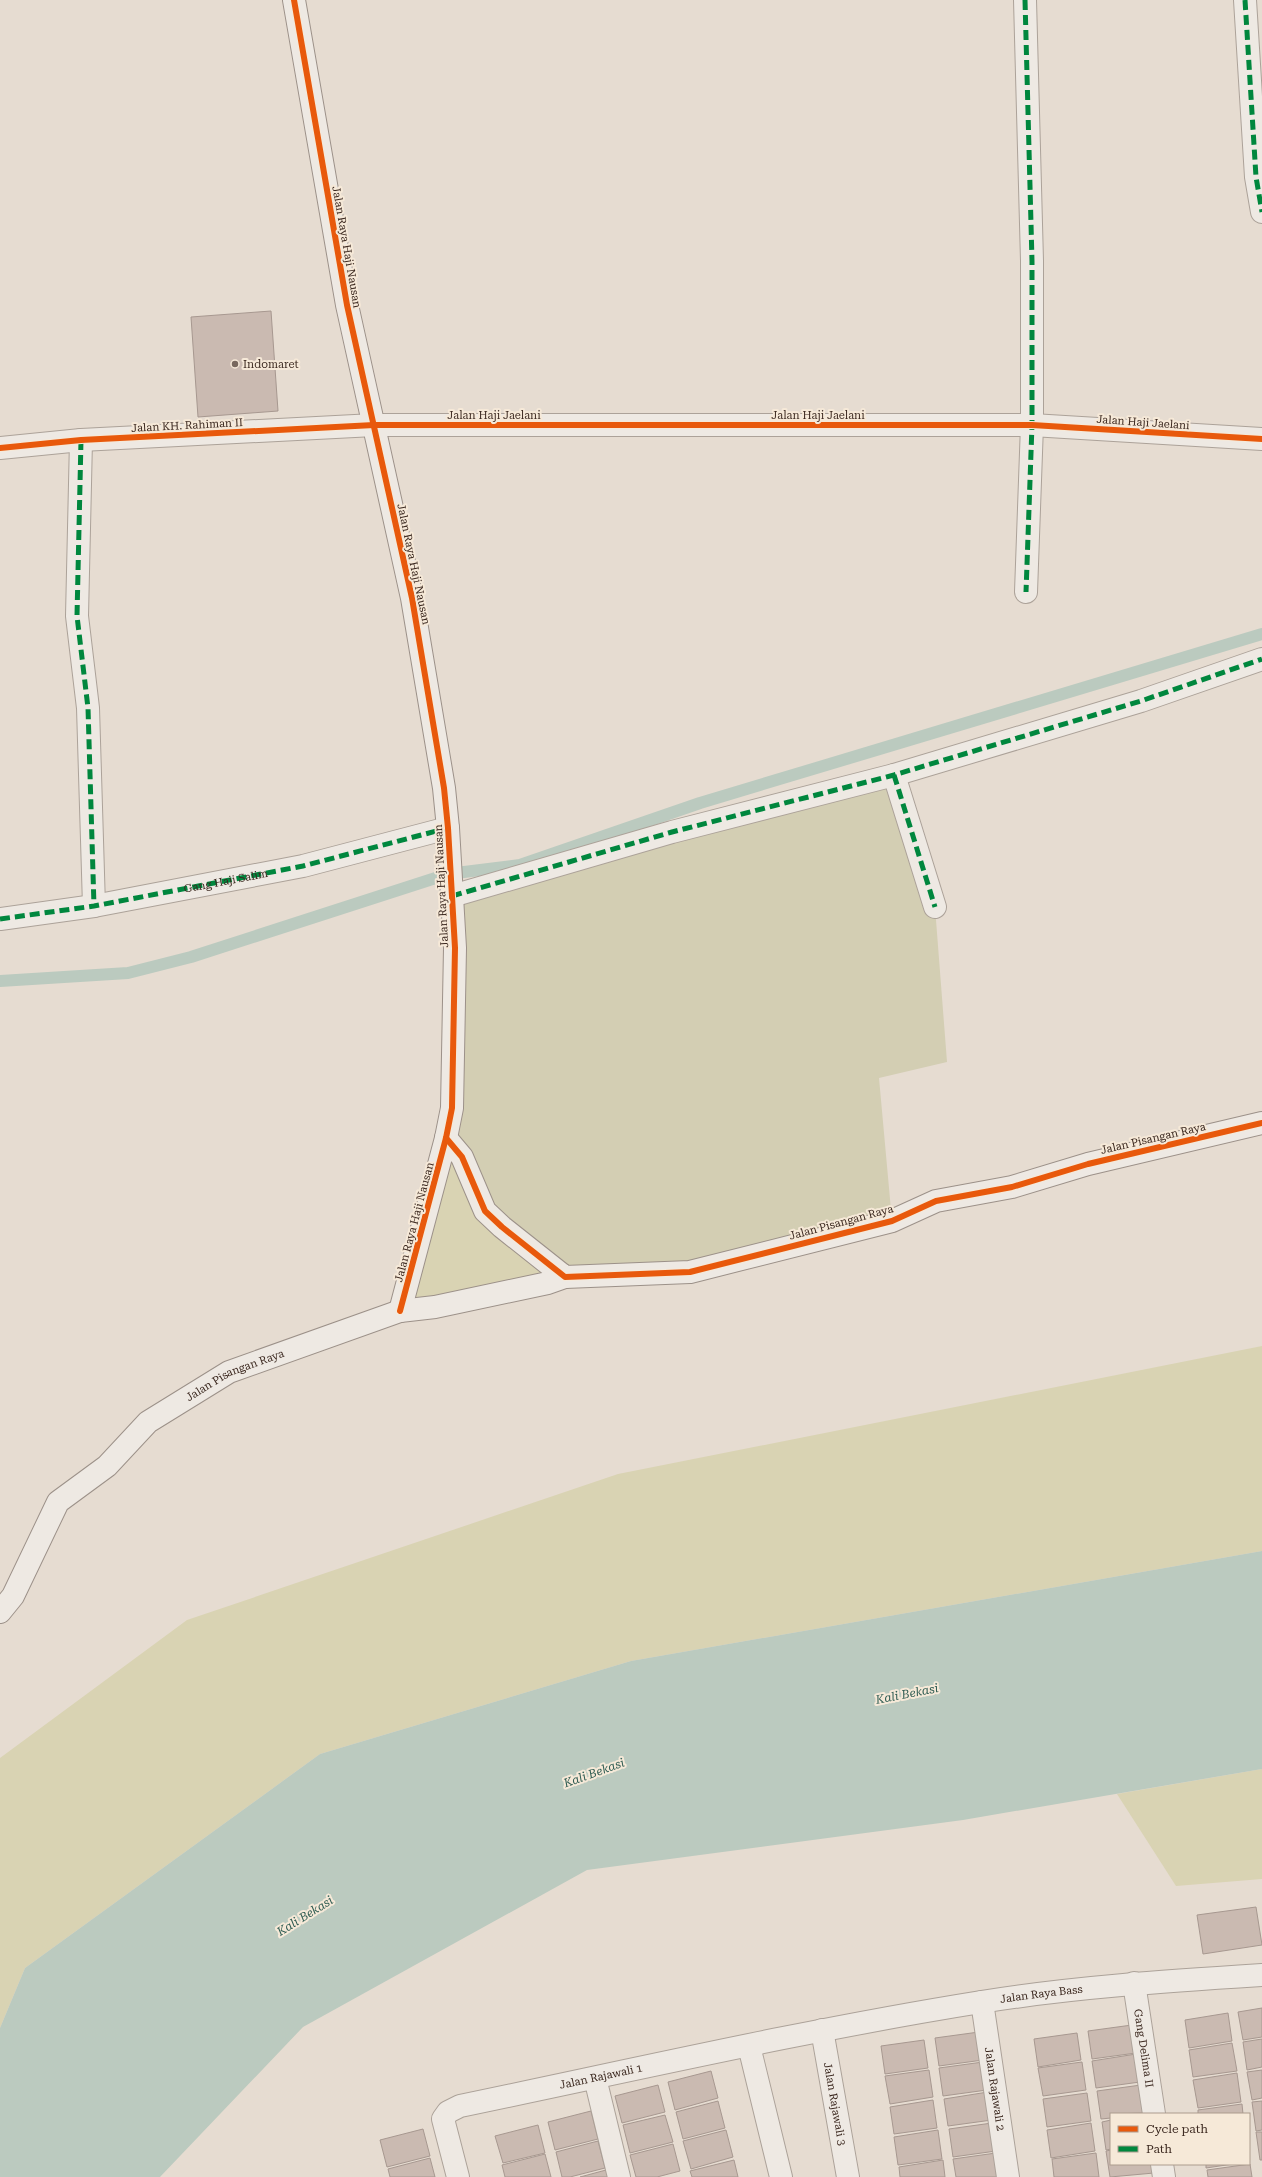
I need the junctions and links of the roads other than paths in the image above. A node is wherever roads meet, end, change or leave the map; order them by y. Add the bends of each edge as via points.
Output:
1 (294, 0) edge
2 (1025, 0) edge
3 (1245, 0) edge
4 (1262, 212) edge
5 (374, 425) junction
6 (1032, 425) junction
7 (1262, 439) edge
8 (81, 440) junction
9 (0, 448) edge
10 (1026, 592) dead end
11 (1262, 659) edge
12 (894, 775) junction
13 (448, 828) junction
14 (452, 896) junction
15 (94, 906) junction
16 (935, 907) dead end
17 (0, 919) edge
18 (1262, 1123) edge
19 (446, 1138) junction
20 (565, 1277) junction
21 (400, 1311) junction
22 (0, 1612) edge
23 (1262, 1975) edge
24 (1134, 1983) junction
25 (982, 2002) junction
26 (822, 2030) junction
27 (748, 2046) junction
28 (595, 2078) junction
29 (1154, 2113) edge
30 (1162, 2165) edge
31 (458, 2177) edge
32 (619, 2177) edge
33 (781, 2177) edge
34 (848, 2177) edge
35 (1008, 2177) edge
36 (1164, 2177) edge

1 - 5 street, Jalan Raya Haji Nausan via 347,305
2 - 6 street via 1032,261
3 - 4 street via 1256,177
5 - 6 street, Jalan Haji Jaelani
5 - 8 street, Jalan KH. Rahiman II
5 - 13 street, Jalan Raya Haji Nausan via 412,598 444,788
6 - 7 street, Jalan Haji Jaelani
6 - 10 street
8 - 9 street, Jalan KH. Rahiman II
8 - 15 street via 77,616 88,708
11 - 12 street via 1141,701
12 - 14 street via 672,832
12 - 16 street
13 - 14 street, Jalan Raya Haji Nausan
13 - 15 street, Gang Haji Salim via 303,866
14 - 19 street, Jalan Raya Haji Nausan via 455,948 452,1108
15 - 17 street, Gang Haji Salim
18 - 20 street, Jalan Pisangan Raya via 1088,1164 1012,1187 936,1201 892,1221 690,1272
19 - 20 street via 462,1157 485,1211
19 - 21 street, Jalan Raya Haji Nausan
20 - 21 street, Jalan Pisangan Raya via 548,1283 435,1307
21 - 22 street, Jalan Pisangan Raya via 229,1372 148,1422 107,1466 58,1502 13,1596
23 - 24 street, Jalan Raya Bass
24 - 25 street, Jalan Raya Bass
24 - 29 street, Gang Delima II
25 - 26 street, Jalan Raya Bass
25 - 35 street, Jalan Rajawali 2
26 - 27 street, Jalan Rajawali 1
26 - 34 street, Jalan Rajawali 3
27 - 28 street, Jalan Rajawali 1
27 - 33 street
28 - 31 street, Jalan Rajawali 1 via 460,2106 448,2112 443,2119
28 - 32 street
30 - 36 street

